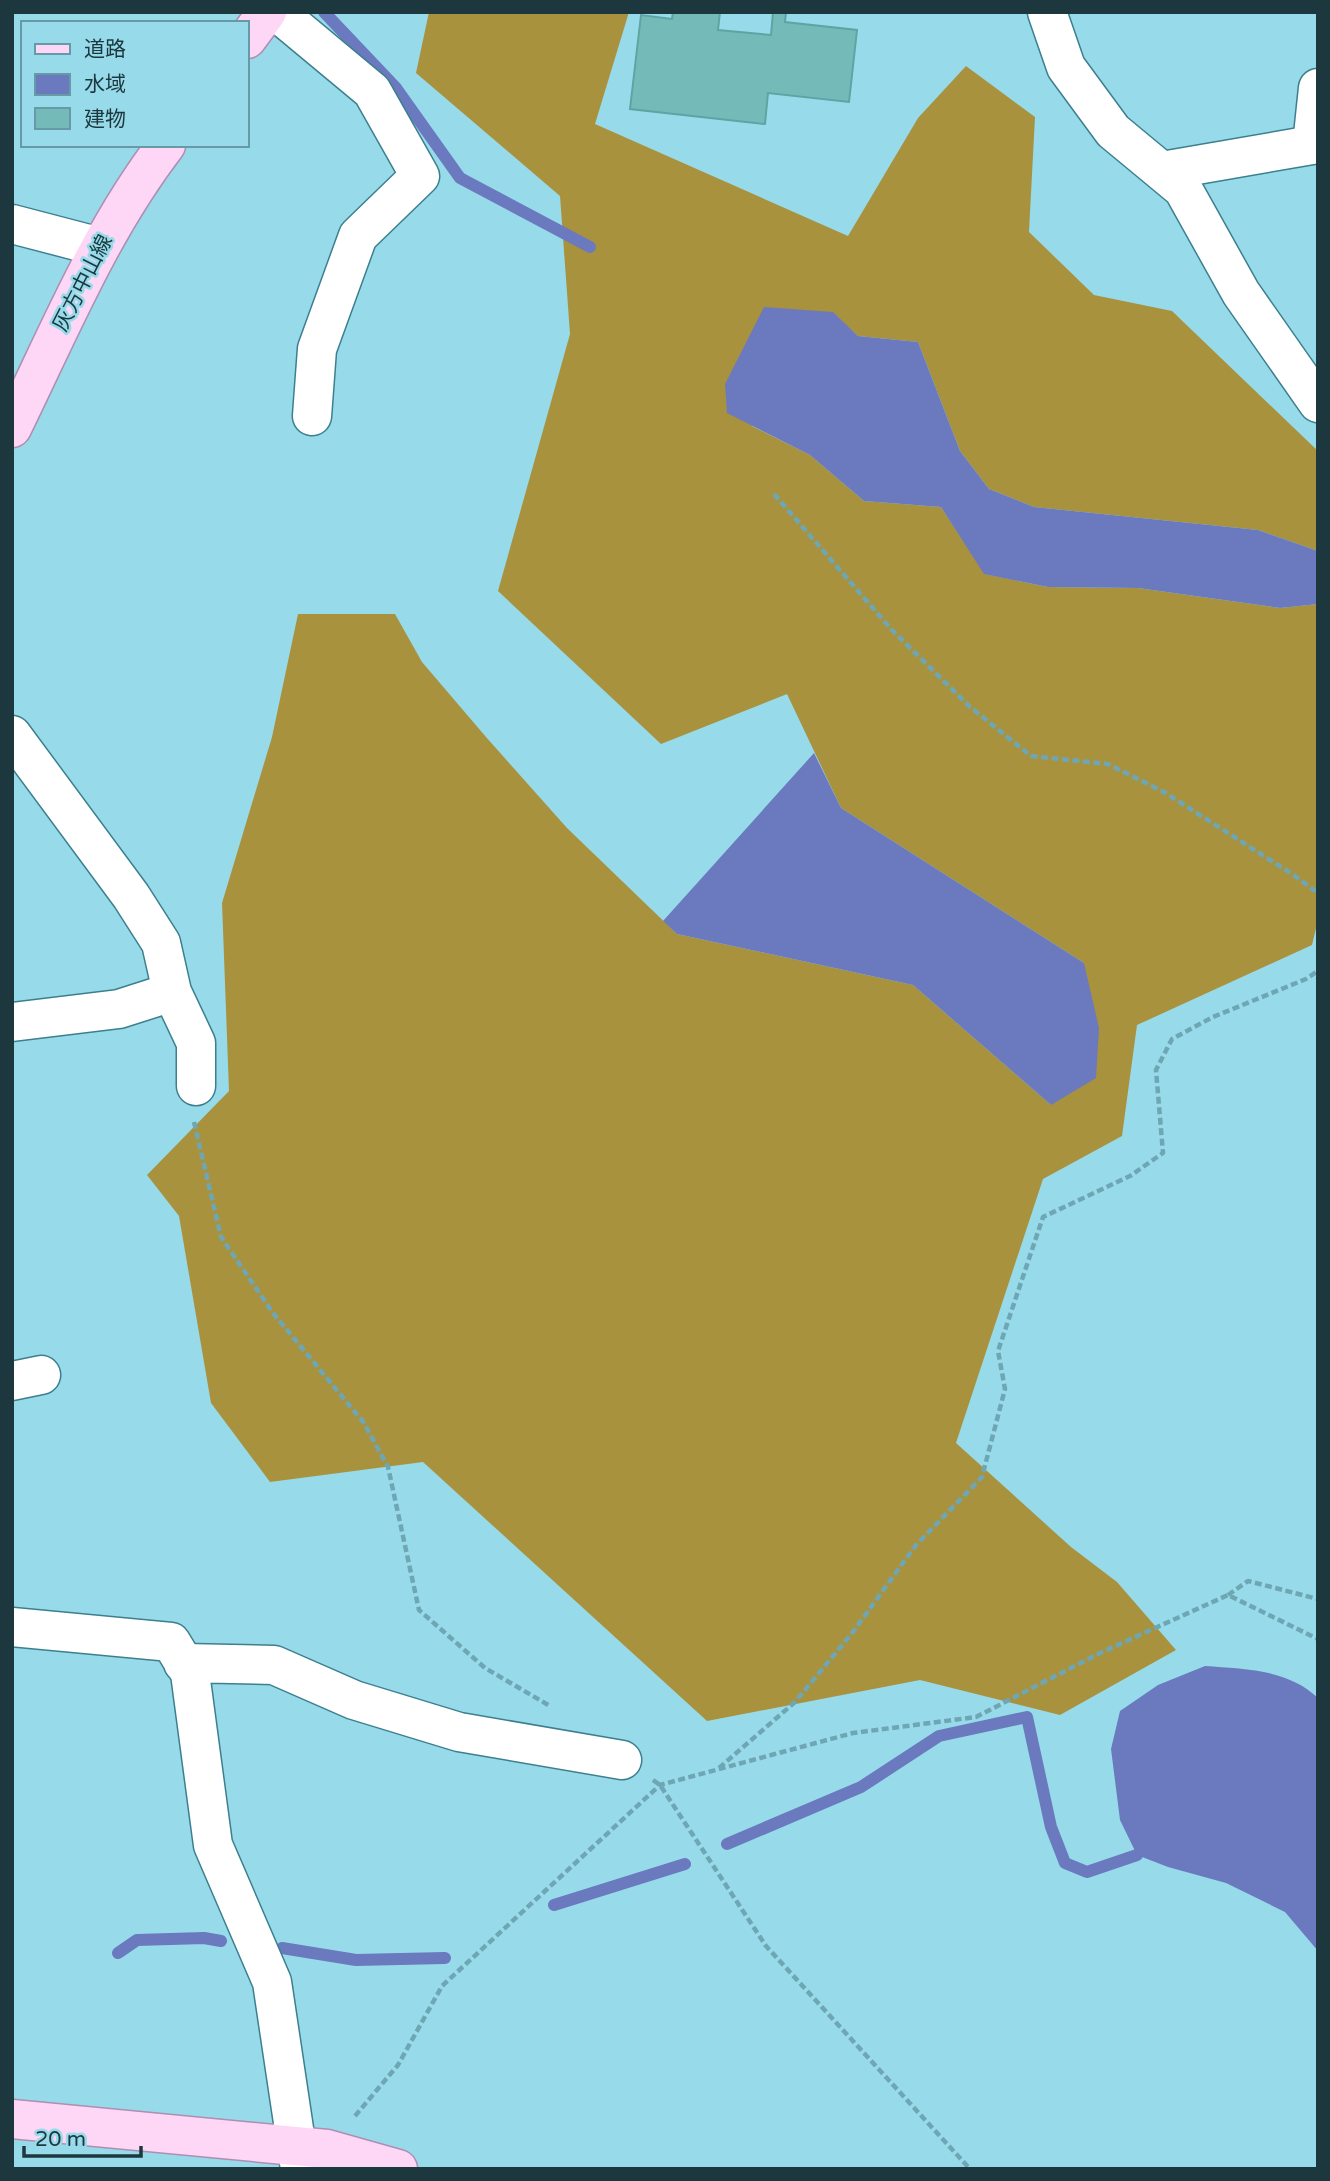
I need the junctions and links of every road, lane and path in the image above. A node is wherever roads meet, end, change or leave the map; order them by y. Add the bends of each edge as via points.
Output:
1 (267, 12) edge
2 (277, 12) edge
3 (1047, 12) edge
4 (248, 38) edge
5 (1318, 88) edge
6 (164, 147) edge
7 (1161, 171) junction
8 (12, 224) edge
9 (100, 247) junction
10 (1318, 403) edge
11 (313, 416) dead end
12 (12, 428) edge
13 (774, 494) dead end
14 (12, 736) edge
15 (1318, 893) edge
16 (1318, 971) edge
17 (172, 992) junction
18 (12, 1021) edge
19 (196, 1086) joint
20 (1228, 1595) junction
21 (1318, 1599) edge
22 (12, 1627) edge
23 (1318, 1639) edge
24 (183, 1663) junction
25 (555, 1709) dead end
26 (622, 1760) joint
27 (718, 1769) junction
28 (660, 1785) junction
29 (12, 2119) edge
30 (308, 2154) edge
31 (398, 2169) edge
32 (970, 2169) edge

1 - 4 main road
2 - 11 lane via 372,91 420,176 358,236 317,349
3 - 7 lane via 1066,67 1113,131
5 - 7 lane via 1312,145
6 - 9 main road, 灰方中山線 via 139,180
7 - 10 lane via 1184,189 1241,293
8 - 9 lane
9 - 12 main road, 灰方中山線
13 - 15 path via 891,629 969,706 1031,756 1108,764 1164,792
14 - 17 lane via 161,943
16 - 27 path via 1172,1039 1156,1070 1163,1153 1130,1176 1043,1217 998,1351 1005,1389 982,1477 916,1545 795,1702
17 - 18 lane via 119,1009
17 - 19 lane via 196,1043
19 - 25 path via 194,1127 221,1237 273,1313 364,1423 388,1467 419,1610 485,1668
20 - 21 path via 1248,1581
20 - 23 path
20 - 27 path via 1100,1653 976,1717 853,1733
22 - 24 lane via 171,1642
24 - 26 lane via 274,1665 354,1700 459,1732
24 - 30 lane via 190,1673 213,1845 272,1982
26 - 28 path
27 - 28 path
28 - 30 path via 442,1986 398,2065
28 - 32 path via 766,1946
29 - 30 main road
30 - 31 main road

